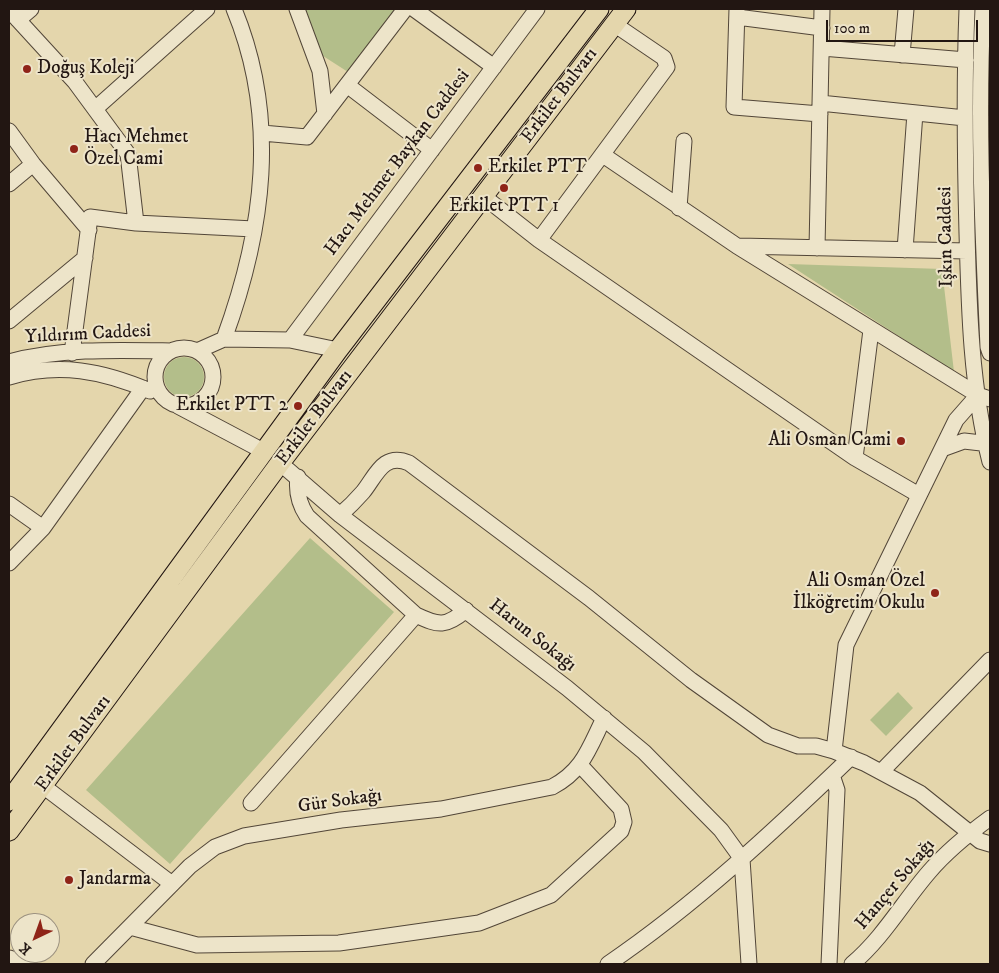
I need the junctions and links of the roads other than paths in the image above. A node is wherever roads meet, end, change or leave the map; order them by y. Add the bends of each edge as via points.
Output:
1 (31, 9) edge
2 (208, 9) edge
3 (234, 9) edge
4 (297, 9) edge
5 (405, 9) edge
6 (414, 9) edge
7 (537, 9) edge
8 (599, 9) edge
9 (626, 9) edge
10 (822, 9) edge
11 (906, 9) edge
12 (967, 9) edge
13 (983, 9) edge
14 (737, 13) edge
15 (13, 15) edge
16 (614, 24) junction
17 (822, 28) junction
18 (822, 48) junction
19 (902, 55) junction
20 (966, 60) junction
21 (494, 67) junction
22 (347, 85) junction
23 (820, 109) junction
24 (95, 110) junction
25 (914, 113) junction
26 (325, 114) junction
27 (965, 118) junction
28 (9, 131) edge
29 (262, 133) junction
30 (684, 141) dead end
31 (432, 150) junction
32 (603, 155) junction
33 (33, 164) junction
34 (986, 172) edge
35 (9, 184) edge
36 (484, 196) junction
37 (679, 208) junction
38 (136, 223) junction
39 (987, 228) edge
40 (254, 229) junction
41 (88, 230) junction
42 (539, 240) junction
43 (737, 246) junction
44 (817, 248) junction
45 (905, 250) junction
46 (967, 251) junction
47 (85, 258) junction
48 (9, 321) edge
49 (871, 330) junction
50 (224, 338) junction
51 (290, 340) junction
52 (338, 350) junction
53 (171, 351) junction
54 (197, 351) junction
55 (72, 353) junction
56 (990, 353) edge
57 (9, 362) edge
58 (356, 363) junction
59 (9, 378) edge
60 (143, 388) junction
61 (163, 397) junction
62 (984, 397) edge
63 (176, 405) junction
64 (988, 444) edge
65 (942, 448) junction
66 (272, 457) junction
67 (856, 458) junction
68 (990, 462) edge
69 (298, 478) junction
70 (919, 495) junction
71 (9, 504) edge
72 (340, 515) junction
73 (43, 528) junction
74 (9, 563) edge
75 (466, 610) junction
76 (416, 615) junction
77 (990, 660) edge
78 (604, 718) junction
79 (834, 751) junction
80 (851, 757) junction
81 (580, 765) junction
82 (881, 772) junction
83 (832, 775) junction
84 (43, 786) junction
85 (9, 801) edge
86 (251, 803) dead end
87 (990, 818) edge
88 (9, 831) edge
89 (970, 833) junction
90 (990, 844) edge
91 (742, 859) junction
92 (172, 884) junction
93 (130, 928) junction
94 (9, 958) edge
95 (29, 964) edge
96 (93, 964) edge
97 (608, 964) edge
98 (749, 964) edge
99 (829, 964) edge
100 (852, 964) edge

1 - 15 street
2 - 24 street
3 - 29 street via 254,73
4 - 26 street via 320,71
5 - 22 street
6 - 21 street
7 - 21 street, Hacı Mehmet Baykan Caddesi
8 - 52 main road, Erkilet Bulvarı
9 - 16 main road, Erkilet Bulvarı
10 - 17 street
11 - 19 street
12 - 20 street, Işkın Caddesi
13 - 34 street, Işkın Caddesi via 980,79
14 - 17 street
14 - 23 street via 734,107
15 - 24 street via 75,82
16 - 32 street via 664,58 668,67
16 - 36 main road, Erkilet Bulvarı
17 - 18 street
18 - 19 street
18 - 23 street
19 - 20 street
20 - 27 street, Işkın Caddesi
21 - 31 street, Hacı Mehmet Baykan Caddesi
22 - 26 street
22 - 31 street
23 - 25 street
23 - 44 street
24 - 38 street via 128,154
25 - 27 street
25 - 45 street
26 - 29 street via 307,137
27 - 46 street, Işkın Caddesi
28 - 33 street
29 - 40 street via 262,170
30 - 37 street
31 - 51 street, Hacı Mehmet Baykan Caddesi
32 - 37 street
32 - 42 street
33 - 35 street
33 - 41 street
34 - 39 street, Işkın Caddesi
36 - 42 street
36 - 58 main road, Erkilet Bulvarı
37 - 43 street
38 - 40 street
38 - 41 street via 90,217
39 - 56 street, Işkın Caddesi
40 - 50 street via 246,271
41 - 47 street
42 - 67 street
43 - 44 street
43 - 49 street
44 - 45 street
45 - 46 street
46 - 62 street, Işkın Caddesi via 972,356
47 - 48 street
47 - 55 street
49 - 62 street
49 - 67 street
50 - 51 street
50 - 54 street
51 - 52 street
52 - 58 main road
52 - 66 main road, Erkilet Bulvarı
53 - 54 street via 186,348
53 - 55 street, Yıldırım Caddesi
53 - 61 street via 159,361 155,372 157,387
54 - 63 street via 212,368 211,387 199,402 188,406
55 - 57 street, Yıldırım Caddesi
58 - 66 main road, Erkilet Bulvarı
59 - 60 street, Yıldırım Caddesi via 35,370 64,369 95,373
60 - 61 street, Yıldırım Caddesi
60 - 73 street
61 - 63 street
62 - 64 street, Işkın Caddesi
62 - 65 street via 956,420
63 - 66 street
64 - 65 street via 964,441
64 - 68 street, Işkın Caddesi
65 - 70 street
66 - 69 street, Harun Sokağı
66 - 84 main road, Erkilet Bulvarı
66 - 85 main road, Erkilet Bulvarı
67 - 70 street
69 - 72 street, Harun Sokağı
69 - 76 street via 298,500 307,516
70 - 79 street via 846,645
71 - 73 street
72 - 75 street, Harun Sokağı
72 - 79 street via 385,463 399,460 408,463 589,598 691,680 768,735 798,746
73 - 74 street
75 - 76 street via 453,621 440,624
75 - 78 street, Harun Sokağı
76 - 86 street
77 - 82 street
78 - 81 street, Gür Sokağı
78 - 91 street, Harun Sokağı via 644,752 721,830
79 - 80 street
80 - 82 street
80 - 83 street
81 - 92 street, Gür Sokağı via 552,787 441,808 342,820 234,839 206,853
81 - 93 street via 620,809 624,822 621,830 551,895 479,923 339,943 282,944 197,945
82 - 89 street via 920,793
83 - 91 street
83 - 99 street via 837,790
84 - 88 main road, Erkilet Bulvarı
84 - 92 street
87 - 89 street, Hançer Sokağı
89 - 90 street
89 - 100 street, Hançer Sokağı via 935,866 879,936
91 - 97 street via 690,903
91 - 98 street
92 - 93 street, Gür Sokağı
93 - 96 street, Gür Sokağı
94 - 95 street

